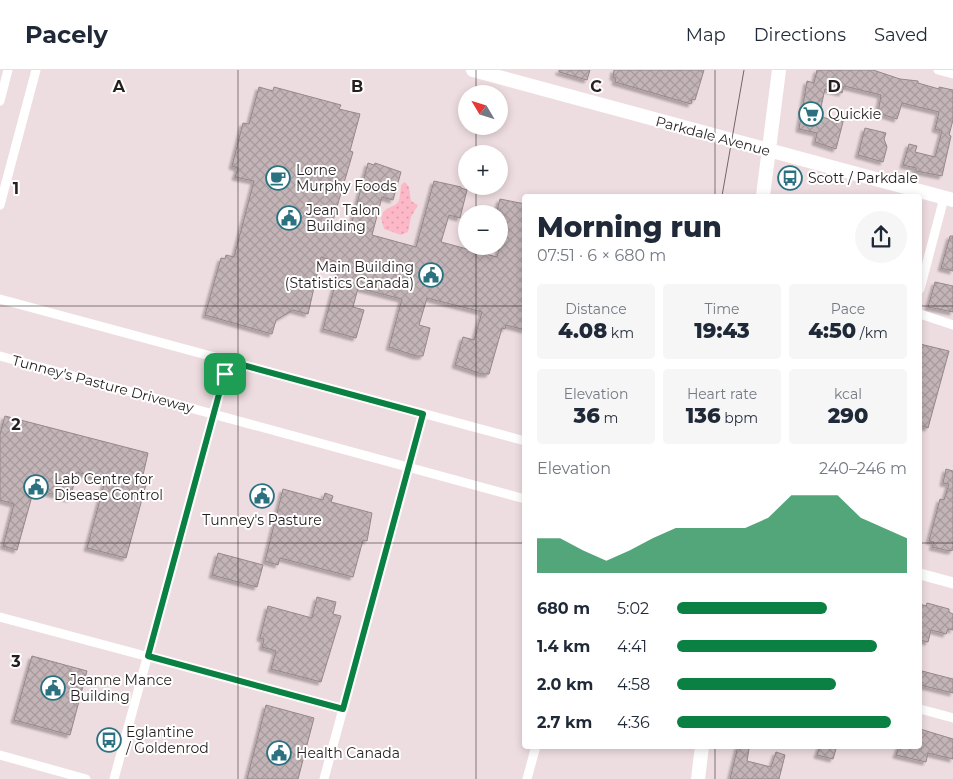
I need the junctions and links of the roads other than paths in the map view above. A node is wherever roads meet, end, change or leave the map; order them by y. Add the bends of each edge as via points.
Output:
1 (8, 70) edge
2 (36, 70) edge
3 (472, 70) edge
4 (779, 70) edge
5 (938, 70) edge
6 (953, 74) edge
7 (0, 101) edge
8 (769, 151) junction
9 (763, 194) edge
10 (948, 199) edge
11 (0, 204) edge
12 (922, 283) edge
13 (0, 299) edge
14 (922, 315) edge
15 (953, 325) edge
16 (0, 356) edge
17 (228, 361) junction
18 (214, 414) junction
19 (423, 414) junction
20 (522, 440) edge
21 (409, 468) junction
22 (522, 498) edge
23 (922, 575) edge
24 (953, 583) edge
25 (0, 617) edge
26 (148, 656) junction
27 (343, 709) junction
28 (922, 710) edge
29 (953, 718) edge
30 (535, 749) edge
31 (702, 749) edge
32 (0, 755) edge
33 (86, 779) edge
34 (114, 779) edge
35 (324, 779) edge
36 (527, 779) edge
37 (698, 779) edge

1 - 7 street
2 - 11 street
3 - 8 main road, Parkdale Avenue
4 - 8 main road
5 - 6 street
8 - 9 main road
8 - 10 main road, Parkdale Avenue
10 - 12 street
13 - 17 street
14 - 15 street
16 - 18 street, Tunney's Pasture Driveway
17 - 18 street
17 - 19 street
18 - 21 street, Tunney's Pasture Driveway
18 - 26 street
19 - 20 street
19 - 21 street
21 - 22 street, Tunney's Pasture Driveway
21 - 27 street
23 - 24 street
25 - 26 street
26 - 27 street
26 - 34 street
27 - 35 street
28 - 29 street
30 - 36 street
31 - 37 main road
32 - 33 street

